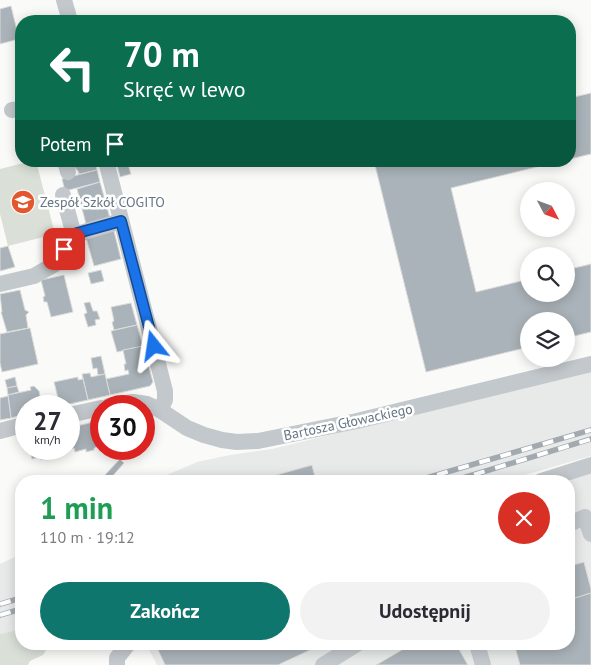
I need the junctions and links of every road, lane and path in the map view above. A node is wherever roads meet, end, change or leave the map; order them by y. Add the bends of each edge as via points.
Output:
1 (64, 0) edge
2 (68, 15) edge
3 (108, 167) edge
4 (63, 195) dead end
5 (121, 221) junction
6 (74, 234) junction
7 (0, 284) edge
8 (591, 364) edge
9 (155, 408) edge
10 (160, 410) junction
11 (15, 427) edge
12 (0, 431) edge
13 (591, 465) edge
14 (559, 475) edge
15 (575, 522) edge
16 (591, 534) edge
17 (124, 650) edge
18 (348, 650) edge
19 (479, 650) edge
20 (117, 661) edge
21 (324, 665) edge
22 (483, 665) edge

1 - 2 street
3 - 5 street
4 - 6 street
5 - 6 street
5 - 10 street via 165,391
6 - 7 street via 55,264 34,276
8 - 10 street, Bartosza Głowackiego via 357,421 258,441 237,442 204,436
9 - 10 street, Bartosza Głowackiego
11 - 12 street
13 - 14 street
15 - 16 street via 585,518
17 - 20 street
18 - 21 street
19 - 22 street

